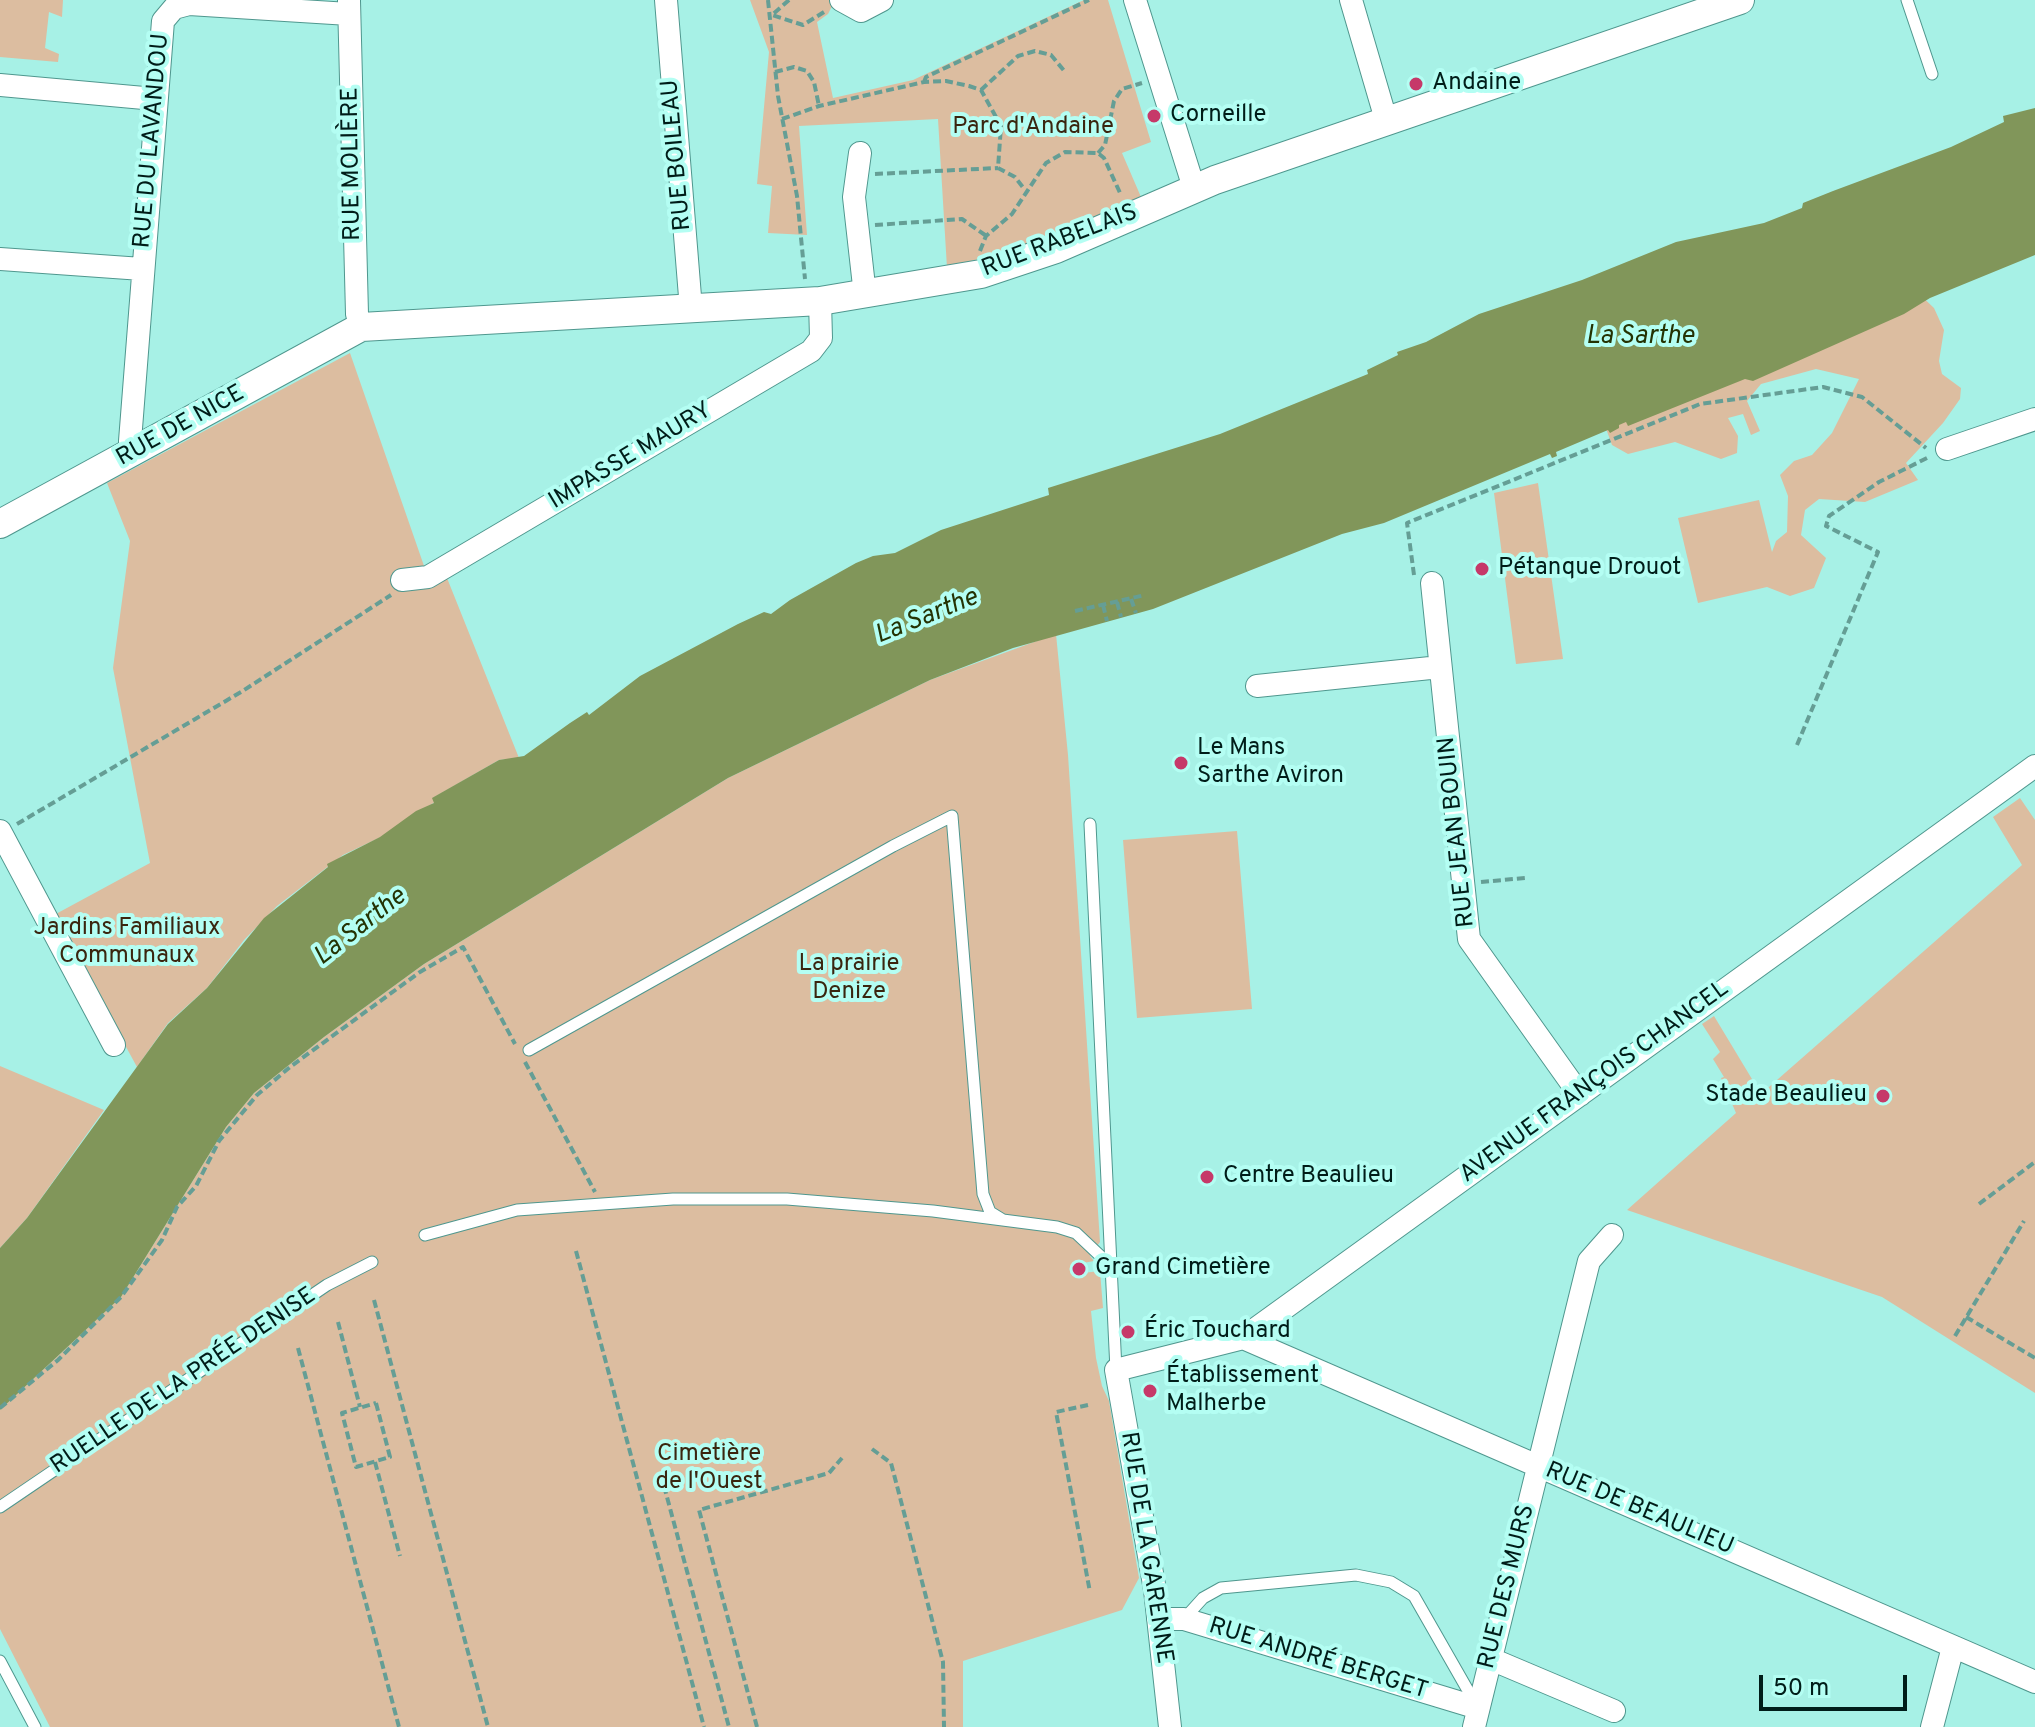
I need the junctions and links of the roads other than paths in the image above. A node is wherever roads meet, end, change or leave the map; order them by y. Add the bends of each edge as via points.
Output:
1 (666, 0) edge
2 (882, 0) edge
3 (1135, 0) edge
4 (1351, 0) edge
5 (1740, 0) edge
6 (1907, 0) edge
7 (836, 4) edge
8 (1702, 6) edge
9 (349, 7) edge
10 (1932, 74) dead end
11 (0, 85) edge
12 (155, 99) junction
13 (1387, 123) junction
14 (858, 164) road end
15 (1194, 188) junction
16 (0, 259) edge
17 (142, 269) junction
18 (865, 295) junction
19 (814, 301) junction
20 (691, 309) junction
21 (361, 327) junction
22 (2035, 419) edge
23 (1947, 449) dead end
24 (132, 454) junction
25 (0, 524) edge
26 (402, 580) road end
27 (1432, 583) road end
28 (1440, 667) junction
29 (1257, 686) dead end
30 (2035, 766) edge
31 (1090, 824) dead end
32 (1, 833) edge
33 (114, 1045) dead end
34 (529, 1050) dead end
35 (1580, 1095) junction
36 (1003, 1220) junction
37 (425, 1235) dead end
38 (1612, 1235) dead end
39 (372, 1262) dead end
40 (1111, 1266) junction
41 (1243, 1338) junction
42 (1116, 1370) junction
43 (1539, 1467) junction
44 (0, 1507) edge
45 (1158, 1619) junction
46 (1184, 1619) junction
47 (1953, 1647) junction
48 (1491, 1659) junction
49 (0, 1661) edge
50 (2035, 1682) edge
51 (1614, 1711) dead end
52 (1476, 1718) edge
53 (35, 1727) edge
54 (1170, 1727) edge
55 (1932, 1727) edge

1 - 20 street, RUE BOILEAU
2 - 7 street via 861,11
3 - 15 street
4 - 13 street
5 - 8 street, RUE RABELAIS
6 - 10 lane
8 - 13 street, RUE RABELAIS via 1591,53
9 - 12 street, RUE DU LAVANDOU via 174,8 159,36
9 - 21 street, RUE MOLIÈRE
11 - 12 street
12 - 17 street, RUE DU LAVANDOU
13 - 15 street, RUE RABELAIS
14 - 18 street via 854,197
15 - 18 street, RUE RABELAIS via 1056,249 981,274
16 - 17 street
17 - 24 street, RUE DU LAVANDOU
18 - 19 street, RUE RABELAIS
19 - 20 street, RUE RABELAIS
19 - 26 street, IMPASSE MAURY via 821,338 811,351 428,577
20 - 21 street, RUE RABELAIS
21 - 24 street, RUE DE NICE
22 - 23 street
24 - 25 street, RUE DE NICE
27 - 28 street, RUE JEAN BOUIN
28 - 29 street
28 - 35 street, RUE JEAN BOUIN via 1469,939
30 - 35 street, AVENUE FRANÇOIS CHANCEL
31 - 40 lane
32 - 33 street
34 - 36 lane via 952,816 983,1194 990,1212
35 - 41 street, AVENUE FRANÇOIS CHANCEL
36 - 37 lane via 787,1199 499,1212
36 - 40 lane via 1076,1233
38 - 43 street, RUE DES MURS via 1589,1261
39 - 44 lane, RUELLE DE LA PRÉE DENISE via 327,1285
40 - 42 lane
41 - 42 street, AVENUE FRANÇOIS CHANCEL
41 - 43 street, RUE DE BEAULIEU
42 - 45 street, RUE DE LA GARENNE
43 - 47 street, RUE DE BEAULIEU
43 - 48 street, RUE DES MURS
45 - 46 street, RUE ANDRÉ BERGET
45 - 54 street, RUE DE LA GARENNE
46 - 52 street, RUE ANDRÉ BERGET
46 - 52 lane via 1221,1588 1356,1575 1391,1582 1414,1596
47 - 50 street, RUE DE BEAULIEU
47 - 55 street
48 - 51 street
48 - 52 street, RUE DES MURS
49 - 53 lane

